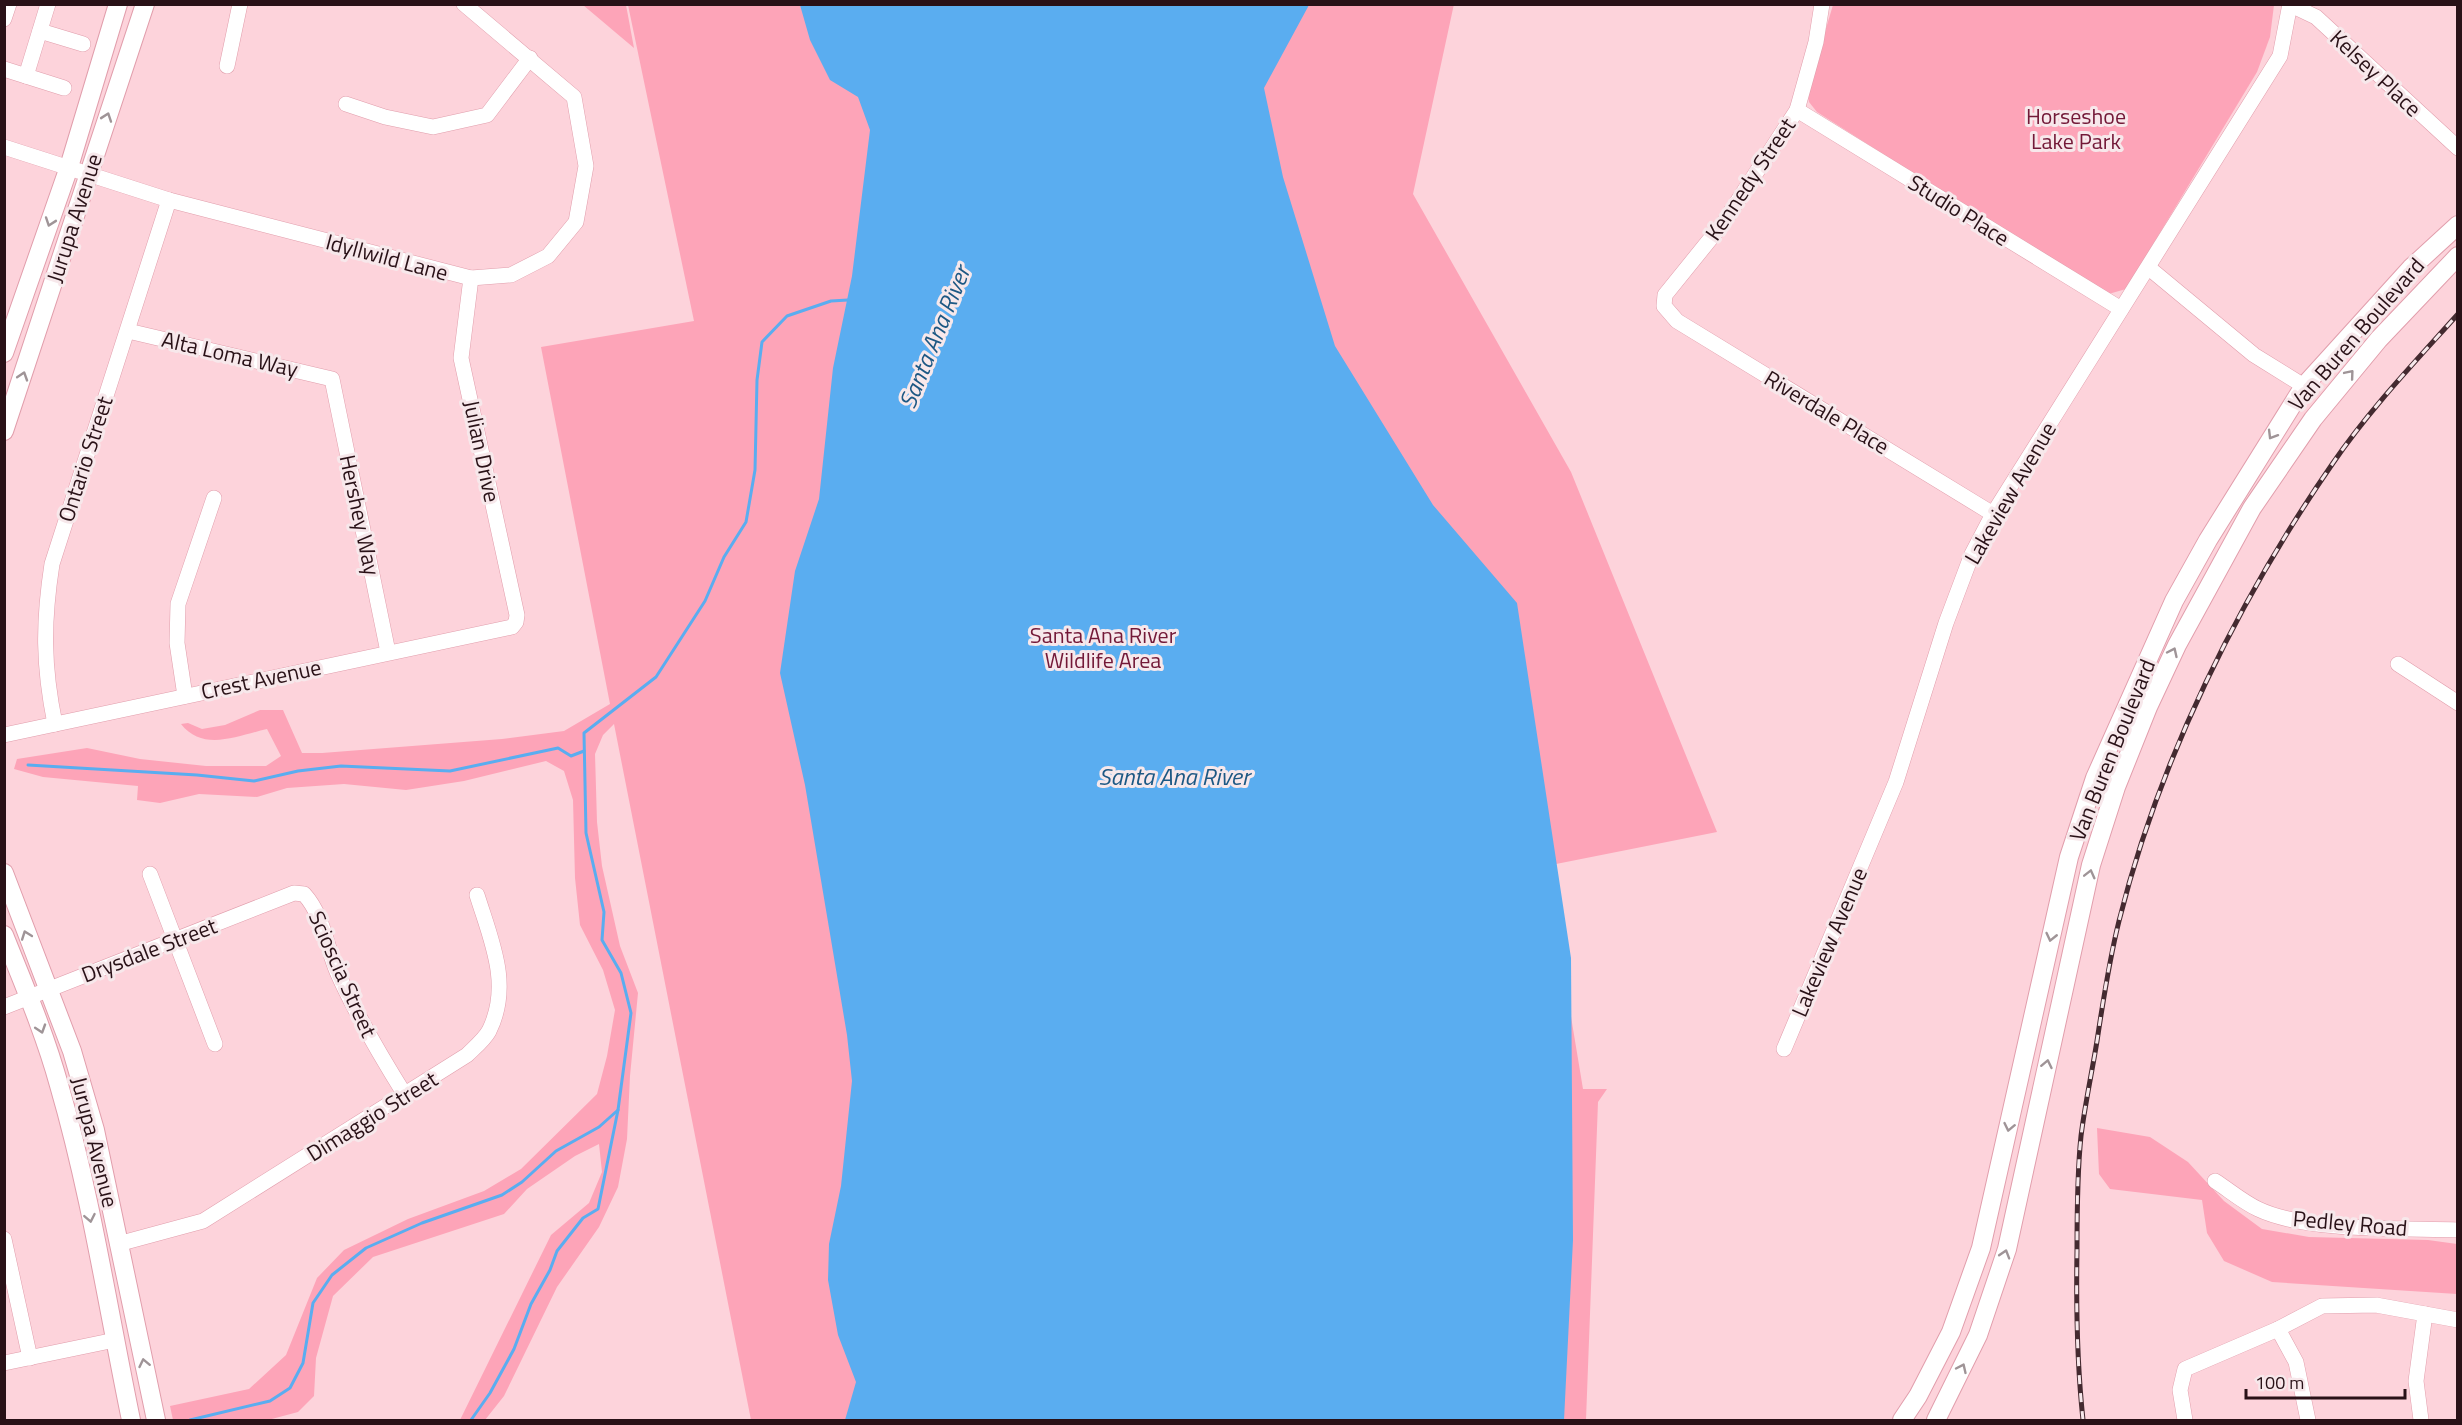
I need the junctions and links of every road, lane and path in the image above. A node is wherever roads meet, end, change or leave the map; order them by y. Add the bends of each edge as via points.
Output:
1 (9, 4) edge
2 (48, 4) edge
3 (118, 4) edge
4 (464, 4) edge
5 (1822, 4) edge
6 (239, 5) edge
7 (2290, 5) edge
8 (141, 10) edge
9 (4, 19) edge
10 (40, 31) junction
11 (83, 44) dead end
12 (530, 58) junction
13 (227, 66) dead end
14 (4, 69) edge
15 (26, 76) junction
16 (64, 88) dead end
17 (346, 104) dead end
18 (1797, 110) junction
19 (4, 147) edge
20 (2457, 148) edge
21 (69, 167) junction
22 (88, 173) junction
23 (169, 200) junction
24 (2457, 225) edge
25 (2457, 256) edge
26 (2149, 268) junction
27 (471, 278) junction
28 (1664, 306) joint
29 (2121, 309) junction
30 (128, 330) junction
31 (4, 353) edge
32 (332, 379) joint
33 (2304, 386) junction
34 (2313, 418) junction
35 (4, 431) edge
36 (214, 498) dead end
37 (1993, 514) junction
38 (516, 622) joint
39 (388, 652) junction
40 (2398, 664) dead end
41 (185, 696) junction
42 (2457, 703) edge
43 (55, 724) junction
44 (4, 735) edge
45 (4, 873) edge
46 (150, 874) dead end
47 (294, 893) joint
48 (477, 895) dead end
49 (4, 935) edge
50 (174, 940) junction
51 (48, 990) junction
52 (29, 997) junction
53 (4, 1007) edge
54 (215, 1044) dead end
55 (1785, 1049) dead end
56 (405, 1095) junction
57 (2216, 1181) dead end
58 (2457, 1230) edge
59 (4, 1239) edge
60 (118, 1244) junction
61 (2425, 1314) junction
62 (2457, 1320) edge
63 (2278, 1329) junction
64 (115, 1340) junction
65 (30, 1358) junction
66 (4, 1363) edge
67 (131, 1420) edge
68 (156, 1420) edge
69 (1902, 1420) edge
70 (1936, 1420) edge
71 (2185, 1420) edge
72 (2308, 1420) edge
73 (2421, 1420) edge

1 - 9 street
2 - 10 street
3 - 21 main road, Jurupa Avenue
4 - 12 street, Idyllwild Lane
5 - 18 street, Kennedy Street
6 - 13 street
7 - 20 street, Kelsey Place via 2316,17
7 - 26 street, Lakeview Avenue via 2280,56
22 -> 8 main road, Jurupa Avenue
10 - 11 street
10 - 15 street
12 - 17 street via 486,115 433,127
12 - 27 street, Idyllwild Lane via 574,97 586,166 576,222 548,256 511,275
14 - 15 street
15 - 16 street
18 - 28 street, Kennedy Street via 1724,222 1665,295
18 - 29 street, Studio Place
19 - 21 street, Idyllwild Lane
21 - 22 street, Idyllwild Lane
21 -> 31 main road, Jurupa Avenue
22 - 23 street, Idyllwild Lane
35 -> 22 main road, Jurupa Avenue
23 - 27 street, Idyllwild Lane
23 - 30 street, Ontario Street
24 - 33 main road, Van Buren Boulevard via 2411,268
34 -> 25 main road, Van Buren Boulevard via 2379,339
26 - 29 street, Lakeview Avenue
26 - 33 street via 2254,355
27 - 38 street, Julian Drive via 461,358
28 - 37 street, Riverdale Place via 1677,321
29 - 37 street, Lakeview Avenue
30 - 32 street, Alta Loma Way
30 - 43 street, Ontario Street via 52,564 45,610 46,663
32 - 39 street, Hershey Way
33 - 34 main road
33 -> 69 main road, Van Buren Boulevard via 2174,601 2096,778 2069,857 1981,1248 1951,1332
70 -> 34 main road, Van Buren Boulevard via 1978,1335 2007,1249 2091,866 2116,787 2177,645 2252,508
36 - 41 street via 178,604 177,643
37 - 55 street, Lakeview Avenue via 1972,554 1946,623 1896,783
38 - 39 street, Crest Avenue via 512,627
39 - 41 street, Crest Avenue
40 - 42 street
41 - 43 street, Crest Avenue
43 - 44 street, Crest Avenue
51 -> 45 main road, Jurupa Avenue
46 - 50 street
47 - 50 street, Drysdale Street
47 - 56 street, Scioscia Street via 303,894 315,907 336,970 362,1024
48 - 56 street, Dimaggio Street via 499,966 500,1001 488,1032 467,1055
49 - 52 main road, Jurupa Avenue
50 - 51 street, Drysdale Street
50 - 54 street
51 - 52 street, Drysdale Street
51 - 60 main road, Jurupa Avenue via 72,1051 95,1130
52 - 53 street, Drysdale Street
52 -> 64 main road, Jurupa Avenue via 59,1084 76,1150
56 - 60 street, Dimaggio Street via 203,1221
57 - 58 street, Pedley Road via 2256,1209 2283,1218
59 - 65 street
68 -> 60 main road, Jurupa Avenue
61 - 62 street
61 - 63 street via 2376,1305 2322,1306
61 - 73 street via 2416,1381
63 - 71 street via 2185,1369 2180,1390
63 - 72 street via 2296,1362
64 - 65 street
64 - 67 main road, Jurupa Avenue
65 - 66 street

